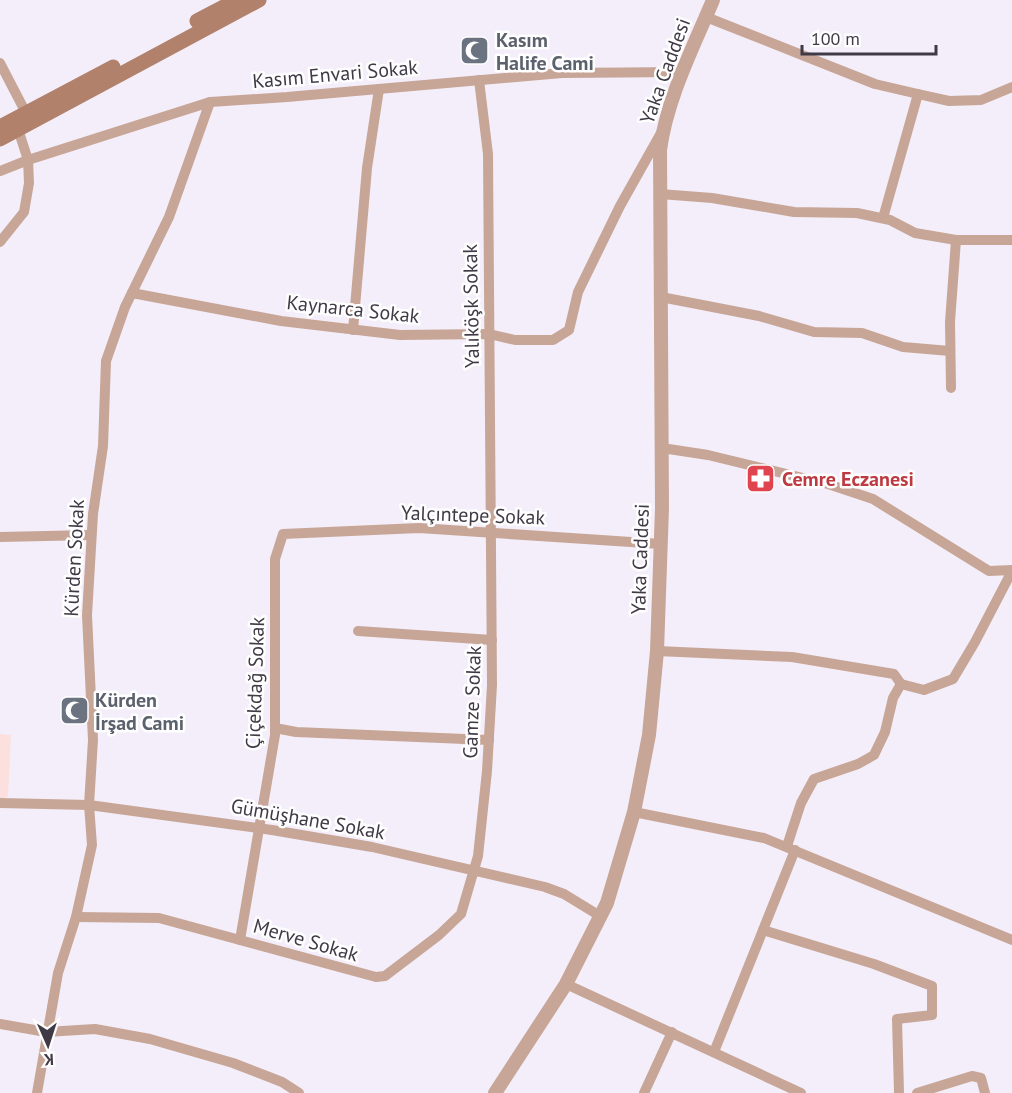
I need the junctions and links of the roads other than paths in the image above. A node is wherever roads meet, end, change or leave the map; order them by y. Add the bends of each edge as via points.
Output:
1 (237, 0) edge
2 (259, 0) edge
3 (713, 0) edge
4 (706, 17) junction
5 (0, 63) edge
6 (683, 72) junction
7 (479, 80) junction
8 (1012, 87) edge
9 (379, 89) junction
10 (918, 94) junction
11 (210, 102) junction
12 (26, 113) junction
13 (0, 127) edge
14 (18, 129) junction
15 (663, 130) junction
16 (0, 140) edge
17 (28, 160) junction
18 (0, 171) edge
19 (660, 194) junction
20 (883, 218) junction
21 (957, 240) junction
22 (1012, 240) edge
23 (0, 242) edge
24 (132, 293) junction
25 (661, 297) junction
26 (353, 330) junction
27 (489, 334) junction
28 (950, 351) junction
29 (951, 388) dead end
30 (662, 448) junction
31 (492, 532) junction
32 (283, 534) joint
33 (91, 535) junction
34 (0, 537) edge
35 (661, 544) junction
36 (1012, 571) edge
37 (358, 631) dead end
38 (492, 640) junction
39 (657, 651) junction
40 (901, 684) junction
41 (275, 728) junction
42 (489, 740) junction
43 (0, 803) edge
44 (88, 805) junction
45 (634, 812) junction
46 (259, 828) junction
47 (791, 848) junction
48 (475, 871) junction
49 (76, 916) junction
50 (600, 916) junction
51 (763, 930) junction
52 (1012, 939) edge
53 (240, 940) junction
54 (566, 984) junction
55 (0, 1024) edge
56 (46, 1032) junction
57 (672, 1032) junction
58 (714, 1052) junction
59 (37, 1093) edge
60 (297, 1093) edge
61 (495, 1093) edge
62 (644, 1093) edge
63 (801, 1093) edge
64 (898, 1093) edge
65 (917, 1093) edge
66 (985, 1093) edge

1 - 12 main road
2 - 14 main road
3 - 4 street, Yaka Caddesi
4 - 6 street, Yaka Caddesi
4 - 10 street via 875,84
5 - 12 street
6 - 7 street, Kasım Envari Sokak via 562,73
6 - 15 street, Yaka Caddesi
7 - 9 street, Kasım Envari Sokak
7 - 27 street, Yalıköşk Sokak via 488,153
8 - 10 street via 981,100 949,101
9 - 11 street, Kasım Envari Sokak
9 - 26 street via 367,168
10 - 20 street
11 - 17 street, Kasım Envari Sokak
11 - 24 street, Kürden Sokak via 169,217
12 - 13 main road
14 - 16 main road
14 - 17 street
15 - 19 street, Yaka Caddesi
15 - 27 street, Kaynarca Sokak via 578,292 569,330 553,340 515,340
17 - 18 street, Kasım Envari Sokak
17 - 23 street via 24,212
19 - 20 street via 794,212 857,213
19 - 25 street, Yaka Caddesi
20 - 21 street via 915,233
21 - 22 street
21 - 28 street
24 - 26 street, Kaynarca Sokak via 281,321
24 - 33 street, Kürden Sokak via 106,361 103,446
25 - 28 street via 759,316 814,332 862,333 903,347
25 - 30 street, Yaka Caddesi
26 - 27 street, Kaynarca Sokak via 400,335
27 - 31 street, Yalıköşk Sokak
28 - 29 street
30 - 35 street, Yaka Caddesi
30 - 36 street via 828,483 873,499 989,571
31 - 32 street, Yalçıntepe Sokak via 419,528
31 - 35 street, Yalçıntepe Sokak
31 - 38 street, Gamze Sokak
32 - 41 street, Çiçekdağ Sokak via 274,559
33 - 34 street
33 - 44 street, Kürden Sokak via 87,615 93,740
35 - 39 street, Yaka Caddesi
36 - 40 street via 953,679 924,690
37 - 38 street
38 - 42 street, Gamze Sokak
39 - 40 street via 792,657 894,674
39 - 45 street, Yaka Caddesi via 649,735
40 - 47 street via 874,755 814,779 801,802
41 - 42 street
41 - 46 street, Çiçekdağ Sokak
42 - 48 street, Gamze Sokak
43 - 44 street, Gümüşhane Sokak
44 - 46 street, Gümüşhane Sokak
44 - 49 street, Kürden Sokak via 92,845
45 - 47 street via 765,838
45 - 50 street, Yaka Caddesi
46 - 48 street, Gümüşhane Sokak via 372,847
46 - 53 street, Çiçekdağ Sokak
47 - 51 street
47 - 52 street
48 - 50 street, Gümüşhane Sokak via 564,894
48 - 53 street, Merve Sokak via 461,914 385,976 362,975
49 - 53 street, Merve Sokak via 159,918
49 - 56 street, Kürden Sokak via 58,973
50 - 54 street, Yaka Caddesi
51 - 58 street
51 - 64 street via 932,986 932,1015 897,1018
54 - 57 street
54 - 61 street, Yaka Caddesi
55 - 56 street
56 - 59 street, Kürden Sokak
56 - 60 street via 95,1029 150,1039 233,1063
57 - 58 street
57 - 62 street
58 - 63 street
65 - 66 street via 972,1076 981,1078

